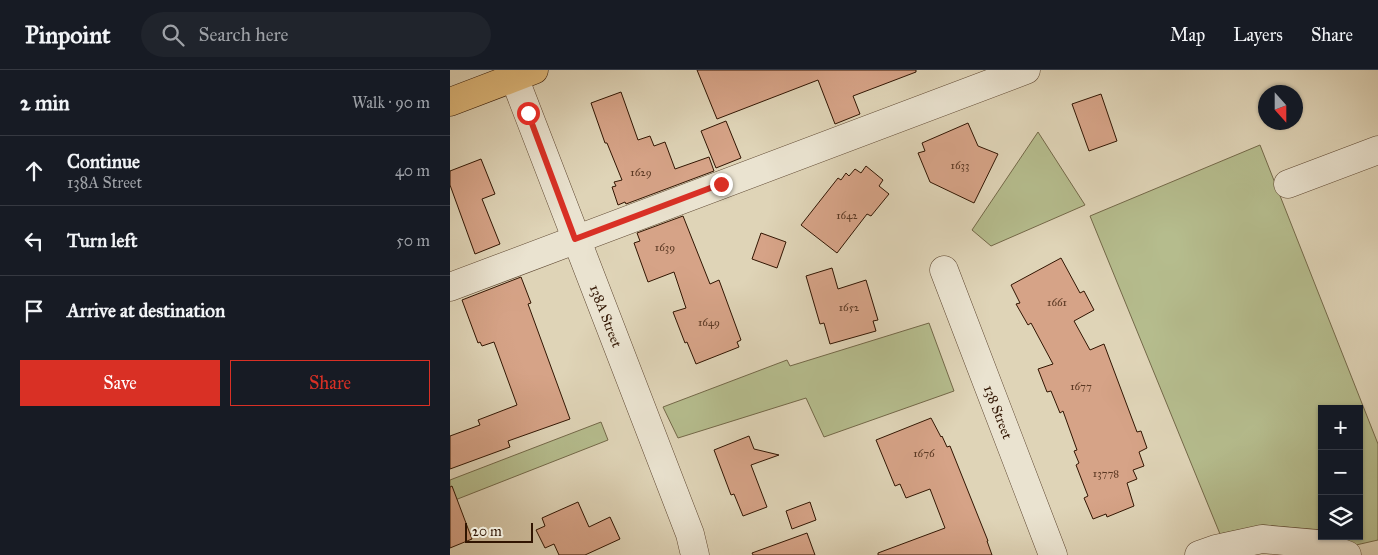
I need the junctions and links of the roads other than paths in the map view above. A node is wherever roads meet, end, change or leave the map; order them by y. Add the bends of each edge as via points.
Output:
1 (1026, 70) edge
2 (524, 74) edge
3 (450, 102) edge
4 (1378, 150) edge
5 (1288, 184) dead end
6 (575, 239) junction
7 (944, 270) dead end
8 (450, 287) edge
9 (695, 555) edge
10 (1053, 555) edge
11 (1199, 555) edge
12 (1347, 555) edge

1 - 6 street
2 - 3 main road
2 - 6 street, 138A Street
4 - 5 street
6 - 8 street
6 - 9 street, 138A Street via 690,534
7 - 10 street, 138 Street
11 - 12 street via 1216,548 1262,539 1317,544

